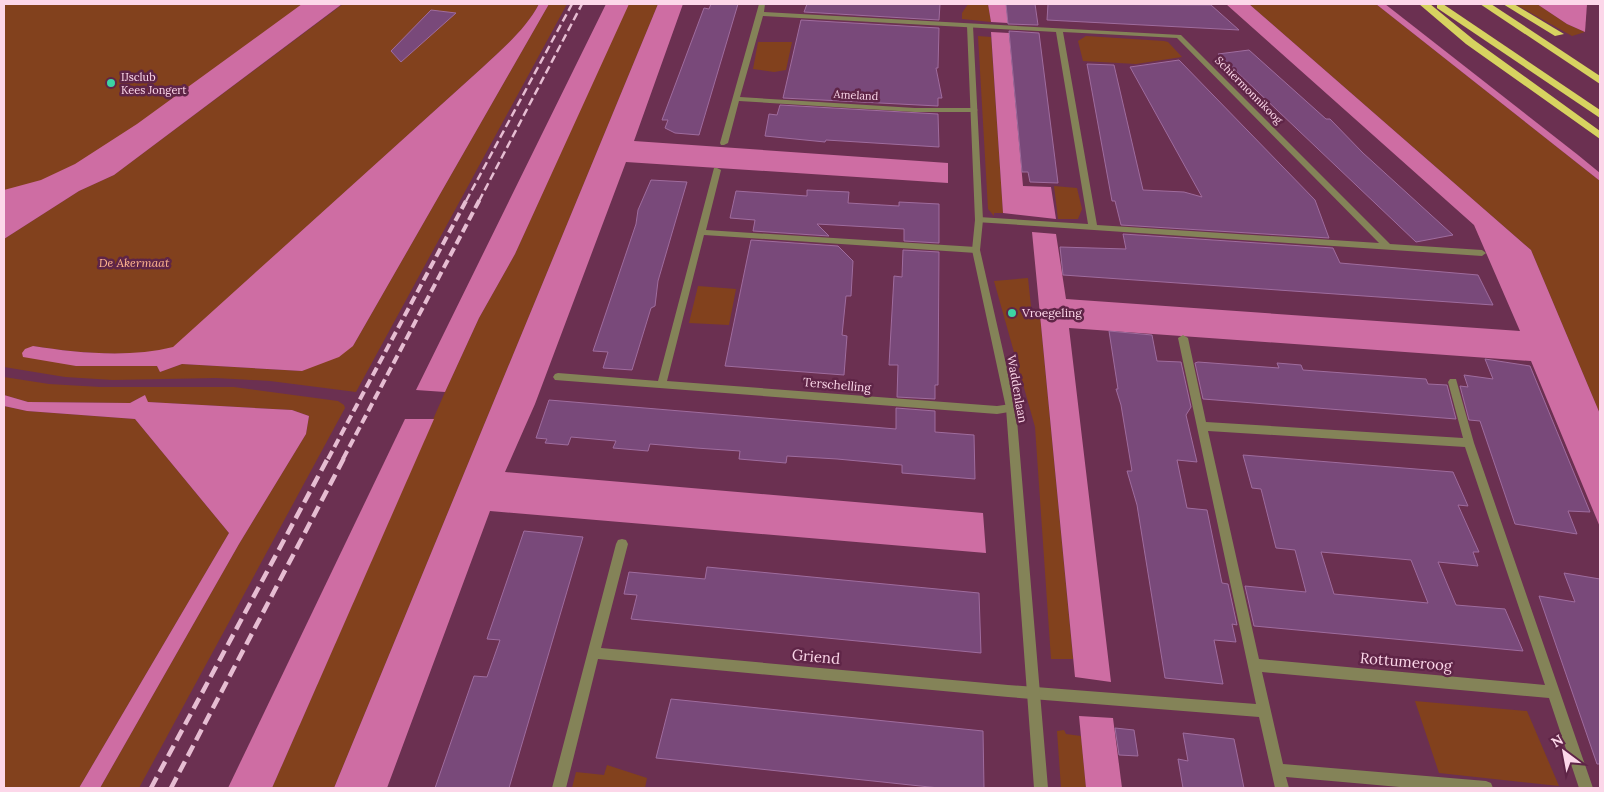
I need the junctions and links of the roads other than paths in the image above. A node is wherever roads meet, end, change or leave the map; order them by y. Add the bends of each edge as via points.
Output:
1 (762, 4) edge
2 (1424, 4) edge
3 (1437, 4) edge
4 (1484, 4) edge
5 (1508, 4) edge
6 (760, 14) junction
7 (970, 26) junction
8 (1059, 30) junction
9 (1559, 34) dead end
10 (1600, 81) edge
11 (736, 99) junction
12 (974, 110) junction
13 (1600, 115) edge
14 (1600, 136) edge
15 (724, 143) dead end
16 (717, 170) dead end
17 (980, 220) junction
18 (1093, 228) junction
19 (701, 232) junction
20 (1387, 246) junction
21 (976, 250) junction
22 (1482, 253) dead end
23 (1183, 338) dead end
24 (558, 377) dead end
25 (1453, 382) dead end
26 (662, 384) junction
27 (1010, 408) junction
28 (1202, 426) junction
29 (1469, 443) junction
30 (622, 544) dead end
31 (596, 653) junction
32 (1254, 665) junction
33 (1034, 692) junction
34 (1554, 692) junction
35 (1264, 712) junction
36 (1278, 770) junction
37 (559, 788) edge
38 (1041, 788) edge
39 (1282, 788) edge
40 (1486, 788) edge
41 (1586, 788) edge

1 - 6 street
2 - 14 highway via 1470,42
3 - 13 highway
4 - 10 highway
5 - 9 highway
6 - 7 street
6 - 11 street
7 - 8 street, Schiermonnikoog
7 - 12 street, Waddenlaan
8 - 18 street
8 - 20 street, Schiermonnikoog via 1179,36
11 - 12 street, Ameland via 915,110
11 - 15 street
12 - 17 street, Waddenlaan
16 - 19 street
17 - 18 street
17 - 21 street, Waddenlaan
18 - 20 street
19 - 21 street
19 - 26 street
20 - 22 street
21 - 27 street, Waddenlaan
23 - 28 street
24 - 26 street, Terschelling
25 - 29 street
26 - 27 street, Terschelling via 997,410
27 - 33 street, Waddenlaan
28 - 29 street
28 - 32 street
29 - 34 street
30 - 31 street
31 - 33 street, Griend
31 - 37 street
32 - 34 street, Rottumeroog
32 - 35 street
33 - 35 street
33 - 38 street, Waddenlaan
34 - 41 street
35 - 36 street
36 - 39 street
36 - 40 street

